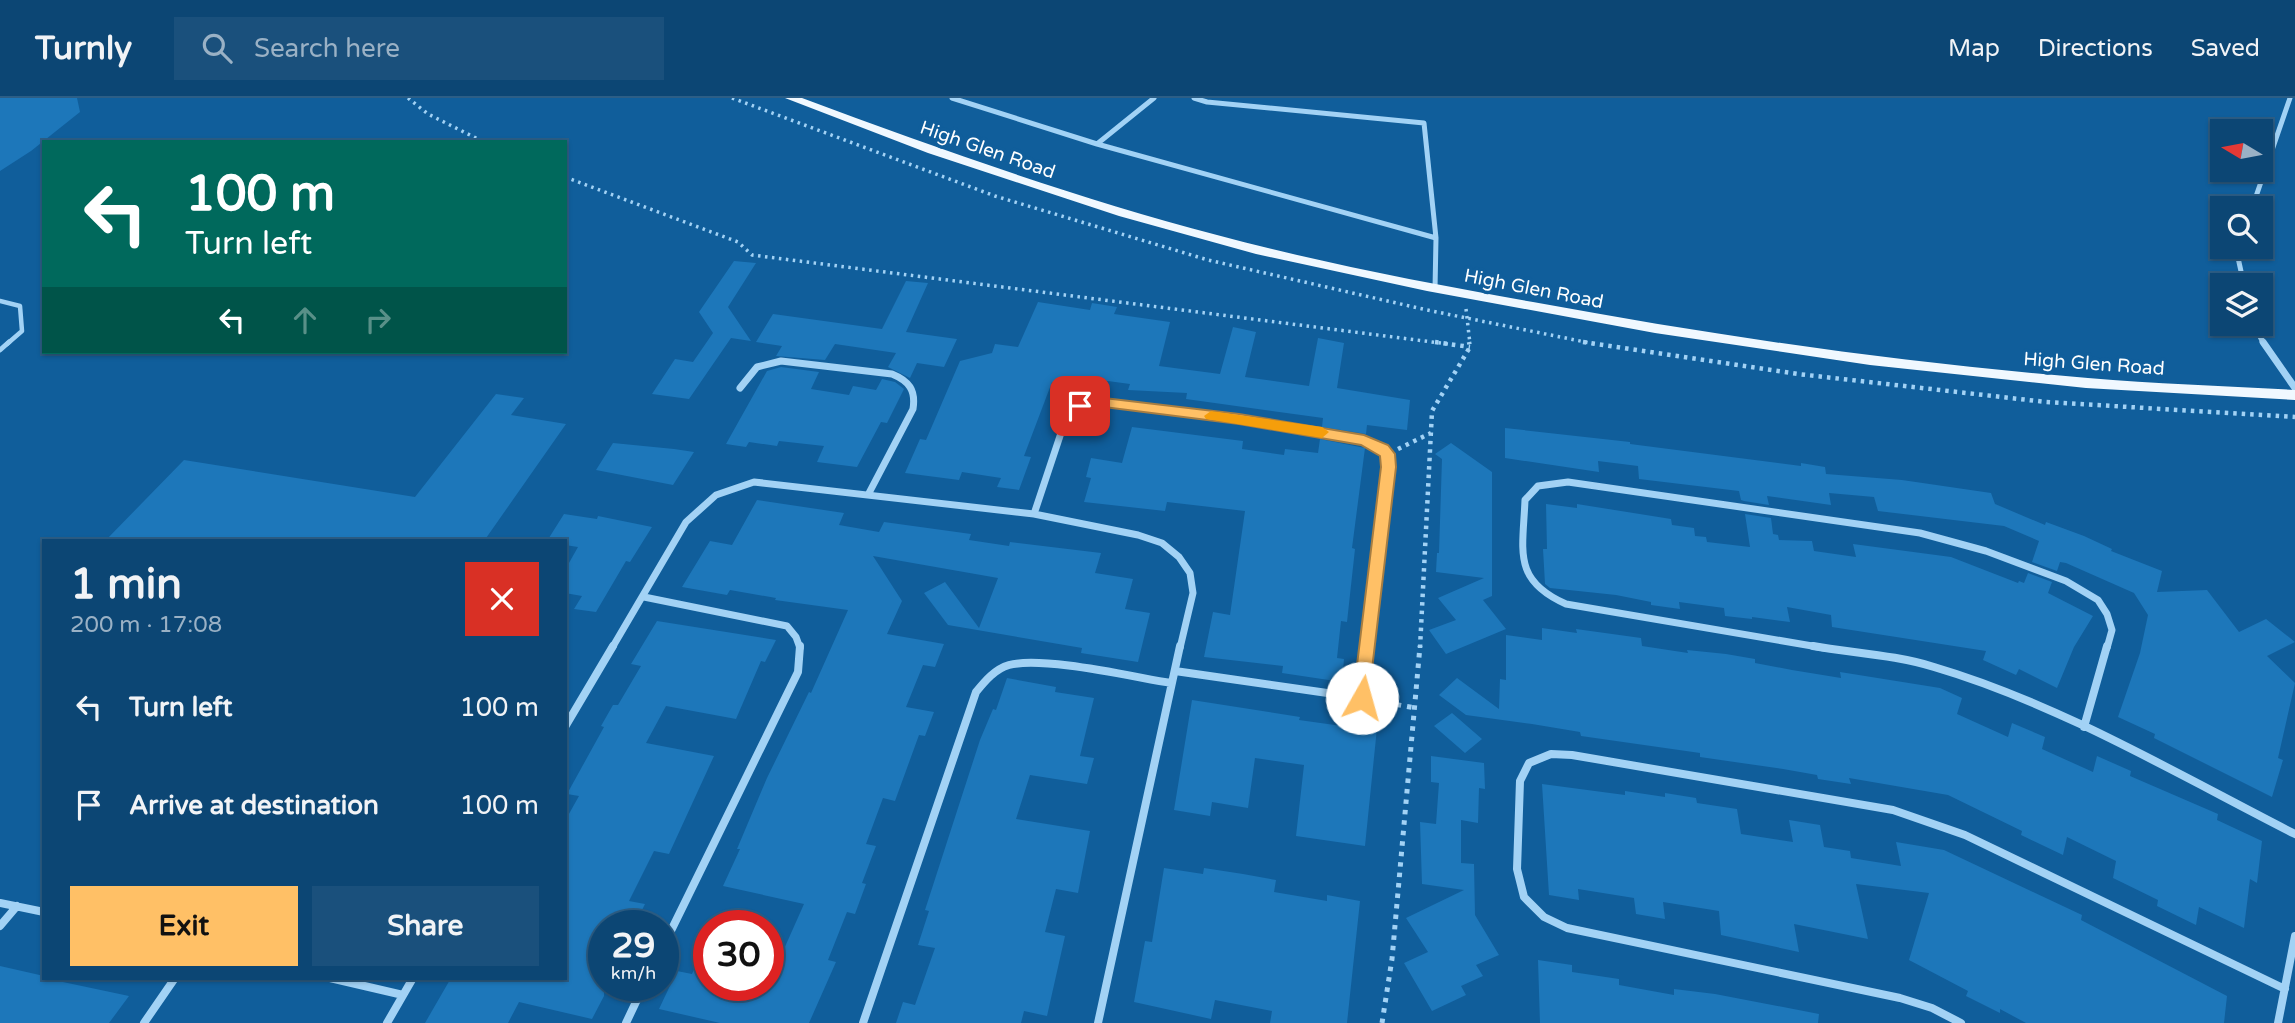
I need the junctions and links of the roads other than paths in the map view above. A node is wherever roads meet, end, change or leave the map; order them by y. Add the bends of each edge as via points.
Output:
1 (791, 98) edge
2 (952, 98) edge
3 (1154, 98) edge
4 (1194, 98) edge
5 (2290, 98) edge
6 (1097, 144) junction
7 (2256, 196) edge
8 (1436, 238) junction
9 (1435, 289) junction
10 (0, 301) edge
11 (2258, 336) edge
12 (0, 350) edge
13 (740, 388) dead end
14 (2295, 388) edge
15 (2295, 395) edge
16 (869, 494) junction
17 (1034, 514) junction
18 (644, 597) junction
19 (1175, 671) junction
20 (1171, 683) junction
21 (567, 724) edge
22 (2084, 727) junction
23 (2295, 834) edge
24 (0, 903) edge
25 (17, 906) junction
26 (42, 912) edge
27 (679, 914) edge
28 (0, 926) edge
29 (2295, 936) edge
30 (174, 980) edge
31 (339, 980) edge
32 (412, 980) edge
33 (2285, 989) junction
34 (403, 995) junction
35 (636, 1001) edge
36 (144, 1023) edge
37 (387, 1023) edge
38 (626, 1023) edge
39 (863, 1023) edge
40 (1098, 1023) edge
41 (1961, 1023) edge
42 (2278, 1023) edge

1 - 9 main road, High Glen Road via 1010,178 1172,228
2 - 6 street
3 - 6 street
4 - 8 street via 1424,123
5 - 7 street
6 - 8 street
8 - 9 street
9 - 15 main road, High Glen Road via 1609,322 1845,358 2087,383
10 - 12 lane via 20,306 22,331
11 - 14 street
13 - 16 street via 757,367 781,361 904,378 913,386 913,409
16 - 17 street
16 - 18 street via 754,482 729,488 704,501 686,523
17 - 19 street via 1162,542 1179,557 1190,573 1193,593
17 - 19 street via 1064,425 1072,412 1090,403 1300,428 1364,440 1388,454 1362,698
18 - 21 street
18 - 27 street via 787,626 798,637 803,652
19 - 20 street
20 - 39 street via 1038,664 1011,664 989,676 976,692
20 - 40 street
22 - 22 street via 1932,666 1546,597 1530,584 1525,565 1525,500 1539,484 1568,482 1920,533 2080,587 2097,599 2112,629
22 - 23 street
24 - 25 street
25 - 26 street
25 - 28 street
29 - 33 street
30 - 36 street
31 - 34 street
32 - 34 street
33 - 41 street via 1965,835 1893,810 1572,755 1551,754 1529,763 1520,781 1517,869 1524,897 1544,917 1567,928 1900,998
33 - 42 street
34 - 37 street
35 - 38 street

